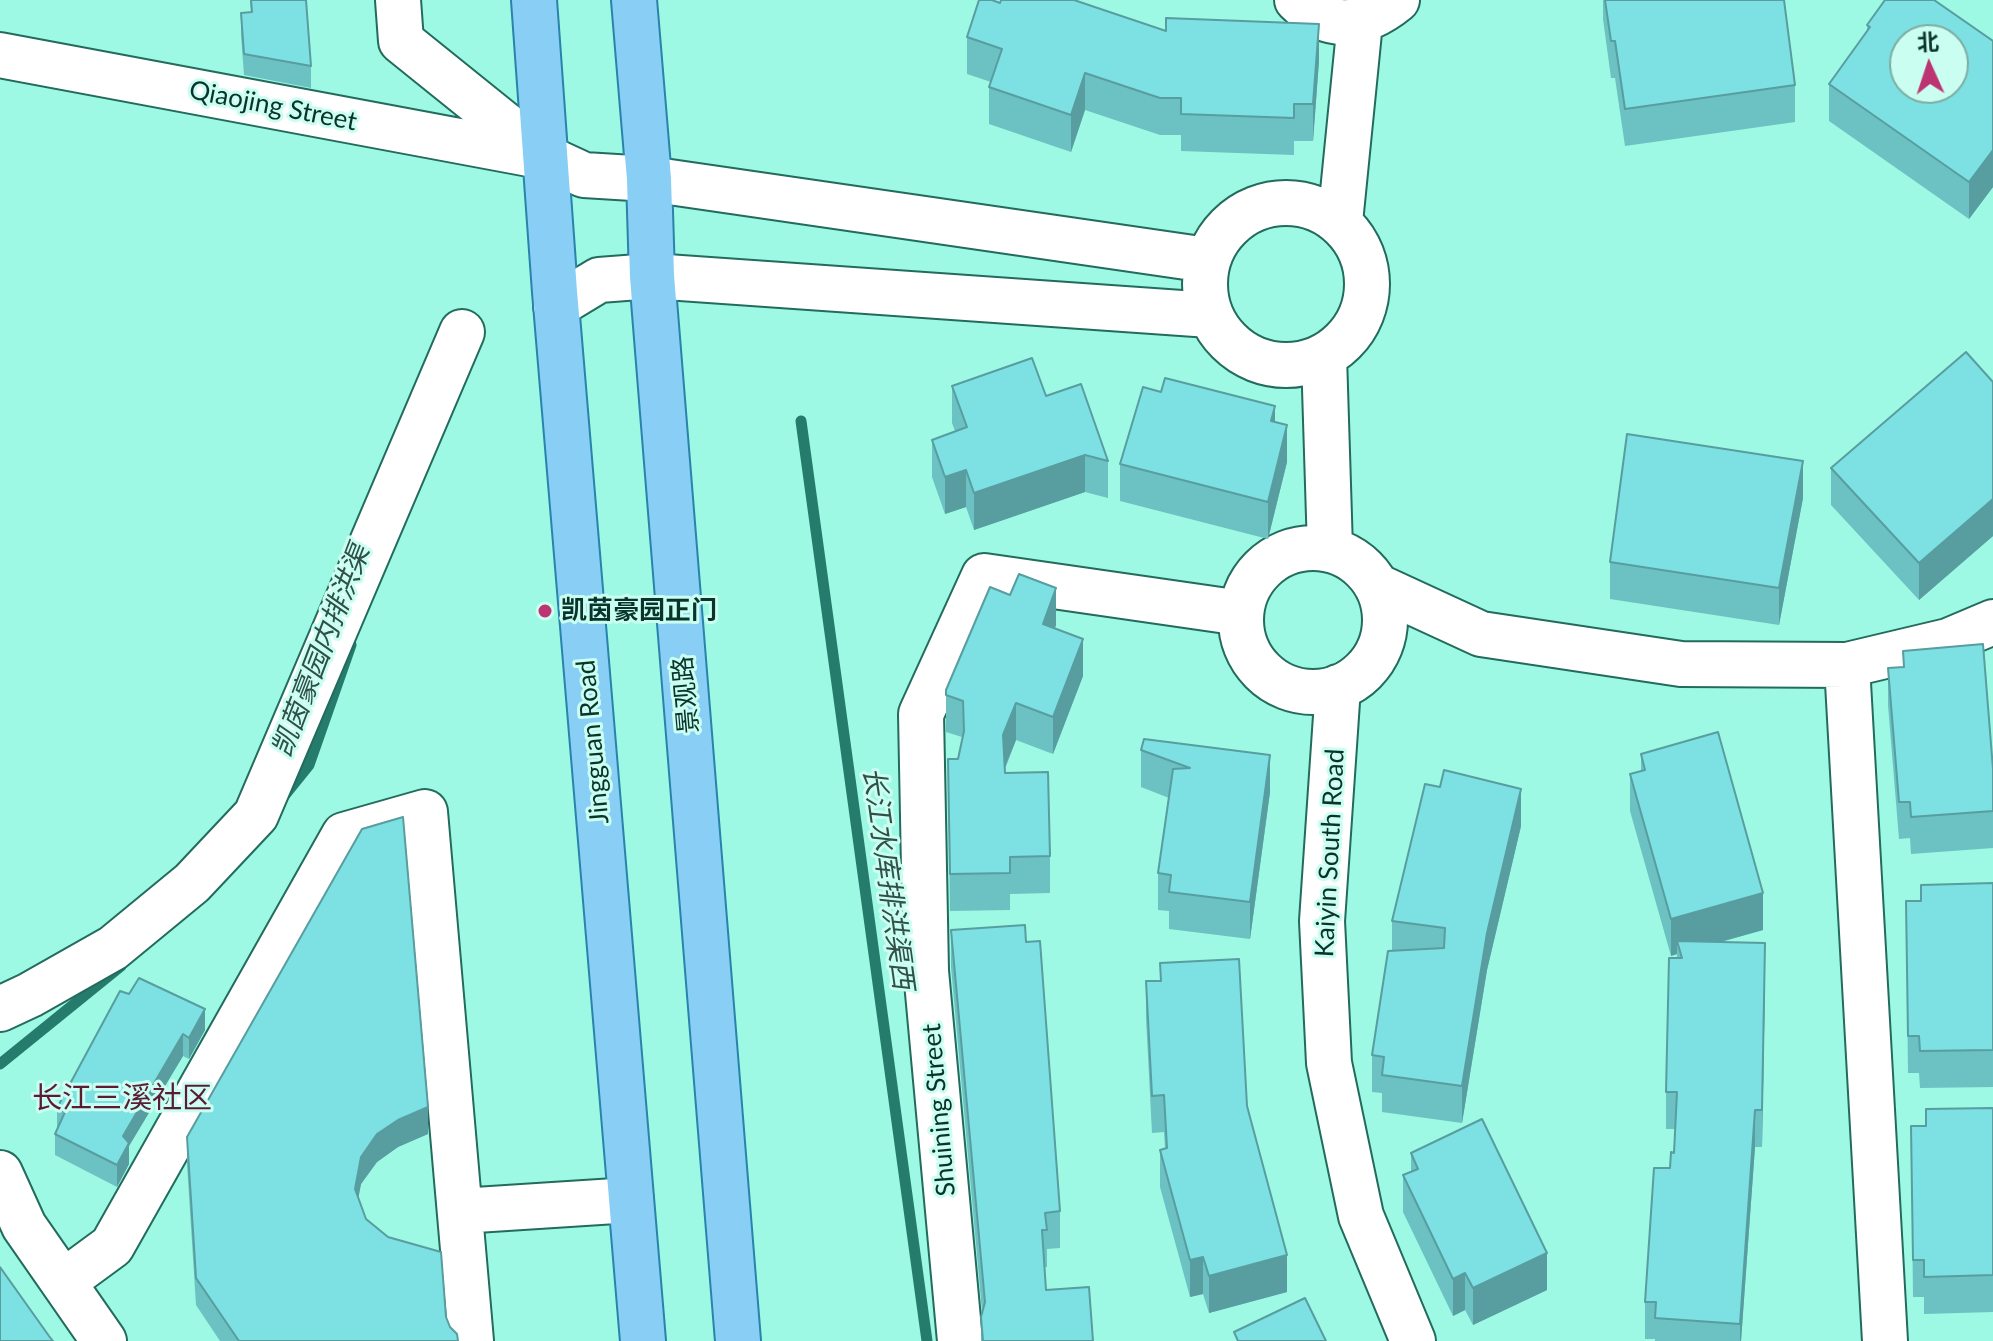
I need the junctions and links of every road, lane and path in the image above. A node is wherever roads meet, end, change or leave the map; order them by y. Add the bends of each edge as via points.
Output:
1 (398, 0) edge
2 (534, 0) edge
3 (634, 0) edge
4 (1297, 0) edge
5 (1397, 0) edge
6 (1360, 22) junction
7 (0, 55) edge
8 (545, 157) junction
9 (649, 179) junction
10 (1340, 222) junction
11 (1207, 260) junction
12 (652, 276) junction
13 (556, 306) junction
14 (1210, 315) junction
15 (462, 332) dead end
16 (1324, 356) junction
17 (1330, 549) junction
18 (1379, 587) junction
19 (1241, 613) junction
20 (1993, 622) edge
21 (1847, 665) junction
22 (1338, 687) junction
23 (0, 1009) edge
24 (0, 1173) edge
25 (631, 1200) junction
26 (460, 1211) junction
27 (63, 1282) junction
28 (104, 1341) edge
29 (471, 1341) edge
30 (643, 1341) edge
31 (738, 1341) edge
32 (960, 1341) edge
33 (1413, 1341) edge
34 (1885, 1341) edge

1 - 8 street via 401,41
2 - 8 main road, Jingguan Road
3 - 9 main road, 景观路
4 - 6 street via 1316,16
5 - 6 street
6 - 10 street
7 - 8 street, Qiaojing Street
8 - 9 street via 584,175
8 - 13 main road, Jingguan Road
9 - 11 street
9 - 12 main road, 景观路
10 - 11 street via 1318,208 1264,204 1239,216 1219,236
10 - 16 street via 1367,267 1367,293 1360,319 1345,341
11 - 14 street via 1204,288
12 - 13 street via 599,280
12 - 14 street
12 - 31 main road, 景观路
13 - 25 main road, Jingguan Road
14 - 16 street via 1225,339 1247,356 1272,364 1299,364
15 - 23 street via 256,815 192,883 113,948
16 - 17 street
17 - 18 street via 1352,558
17 - 19 street via 1305,547 1281,554 1248,589
18 - 21 street via 1481,634 1681,664
18 - 22 street via 1387,615 1384,638 1359,676
19 - 22 street via 1253,660 1270,678 1292,689 1316,692
19 - 32 street, Shuining Street via 984,576 921,714 926,971
20 - 21 street via 1948,641
21 - 34 street
22 - 33 street, Kaiyin South Road via 1322,921 1329,1063 1361,1216
24 - 27 street via 24,1226
25 - 26 street
25 - 30 main road, Jingguan Road
26 - 27 street via 425,812 344,835 112,1246
26 - 29 street
27 - 28 street

